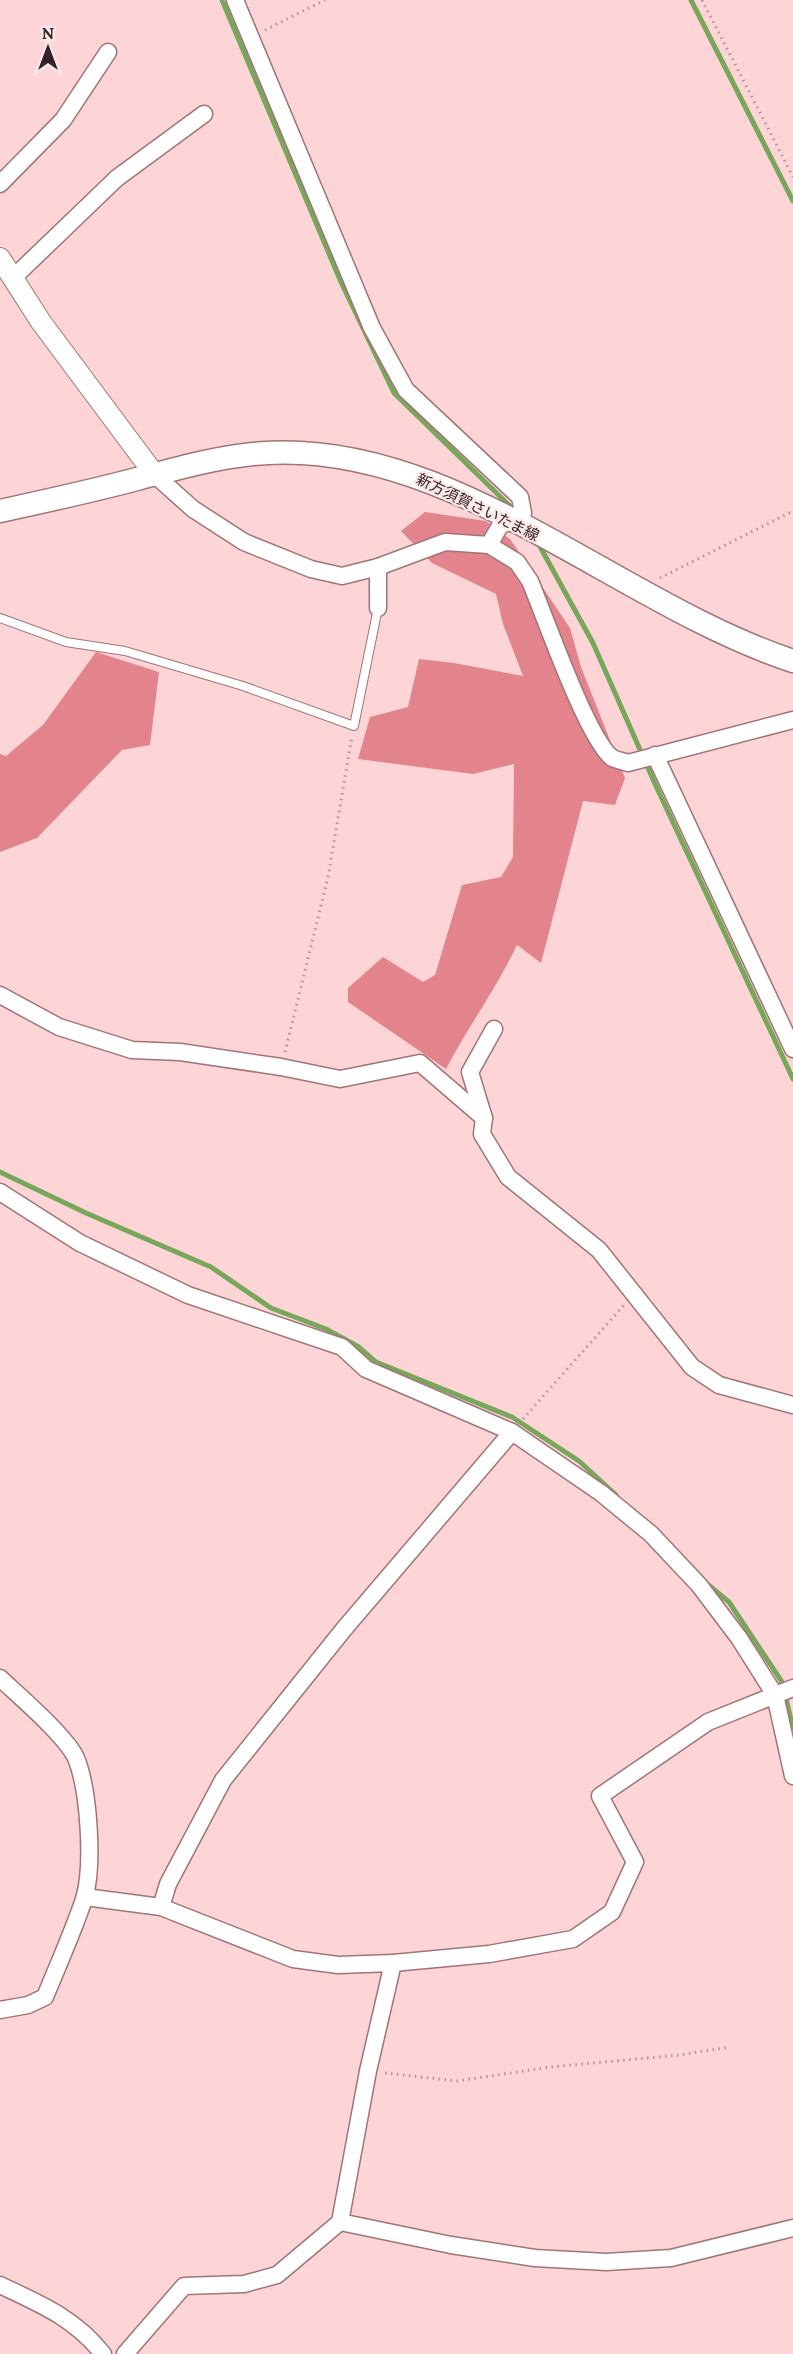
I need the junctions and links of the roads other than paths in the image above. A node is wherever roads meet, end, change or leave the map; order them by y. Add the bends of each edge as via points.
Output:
1 (235, 0) edge
2 (108, 52) dead end
3 (204, 114) dead end
4 (0, 184) edge
5 (0, 258) edge
6 (13, 278) junction
7 (154, 475) junction
8 (0, 511) edge
9 (514, 522) junction
10 (489, 545) junction
11 (378, 567) junction
12 (378, 608) joint
13 (0, 618) edge
14 (793, 661) edge
15 (793, 720) edge
16 (655, 755) junction
17 (0, 995) edge
18 (494, 1029) dead end
19 (793, 1049) edge
20 (484, 1118) junction
21 (0, 1192) edge
22 (793, 1405) edge
23 (512, 1432) junction
24 (0, 1678) edge
25 (793, 1688) edge
26 (775, 1695) junction
27 (793, 1776) edge
28 (85, 1897) junction
29 (161, 1907) junction
30 (393, 1963) junction
31 (0, 2010) edge
32 (340, 2222) junction
33 (793, 2228) edge
34 (0, 2285) edge
35 (103, 2354) edge
36 (125, 2354) edge

1 - 9 street via 372,328 406,390 520,497 523,513
2 - 4 street via 63,120
3 - 6 street via 117,178
5 - 6 street
6 - 7 street
7 - 8 main road, 新方須賀さいたま線
7 - 9 main road, 新方須賀さいたま線 via 254,453 340,457 379,464 428,480
7 - 11 street via 193,509 244,542 311,569 342,576
9 - 10 street via 501,524
9 - 14 main road, 新方須賀さいたま線 via 637,590 765,652
10 - 11 street via 445,542
10 - 16 street via 517,562 530,581 601,745 612,758 628,763
11 - 12 street
12 - 13 lane via 354,726 232,683 126,651 66,642
15 - 16 street
16 - 19 street
17 - 20 street via 59,1027 113,1046 281,1067 340,1079 420,1063
18 - 20 street via 470,1072
20 - 22 street via 482,1134 508,1177 599,1250 692,1367 719,1386
21 - 23 street via 80,1244 188,1296 342,1347 366,1370
23 - 26 street via 651,1534 740,1638
23 - 29 street via 344,1629 223,1779 168,1884
24 - 28 street via 44,1719 75,1757 86,1804 90,1847
25 - 26 street
26 - 27 street
26 - 30 street via 708,1722 600,1796 635,1862 612,1912 573,1939 452,1959
28 - 29 street
28 - 31 street via 45,1997
29 - 30 street via 293,1959 338,1965
30 - 32 street
32 - 33 street via 534,2258 606,2262 671,2258
32 - 36 street via 277,2275 244,2284 184,2286
34 - 35 street via 53,2310 87,2333

